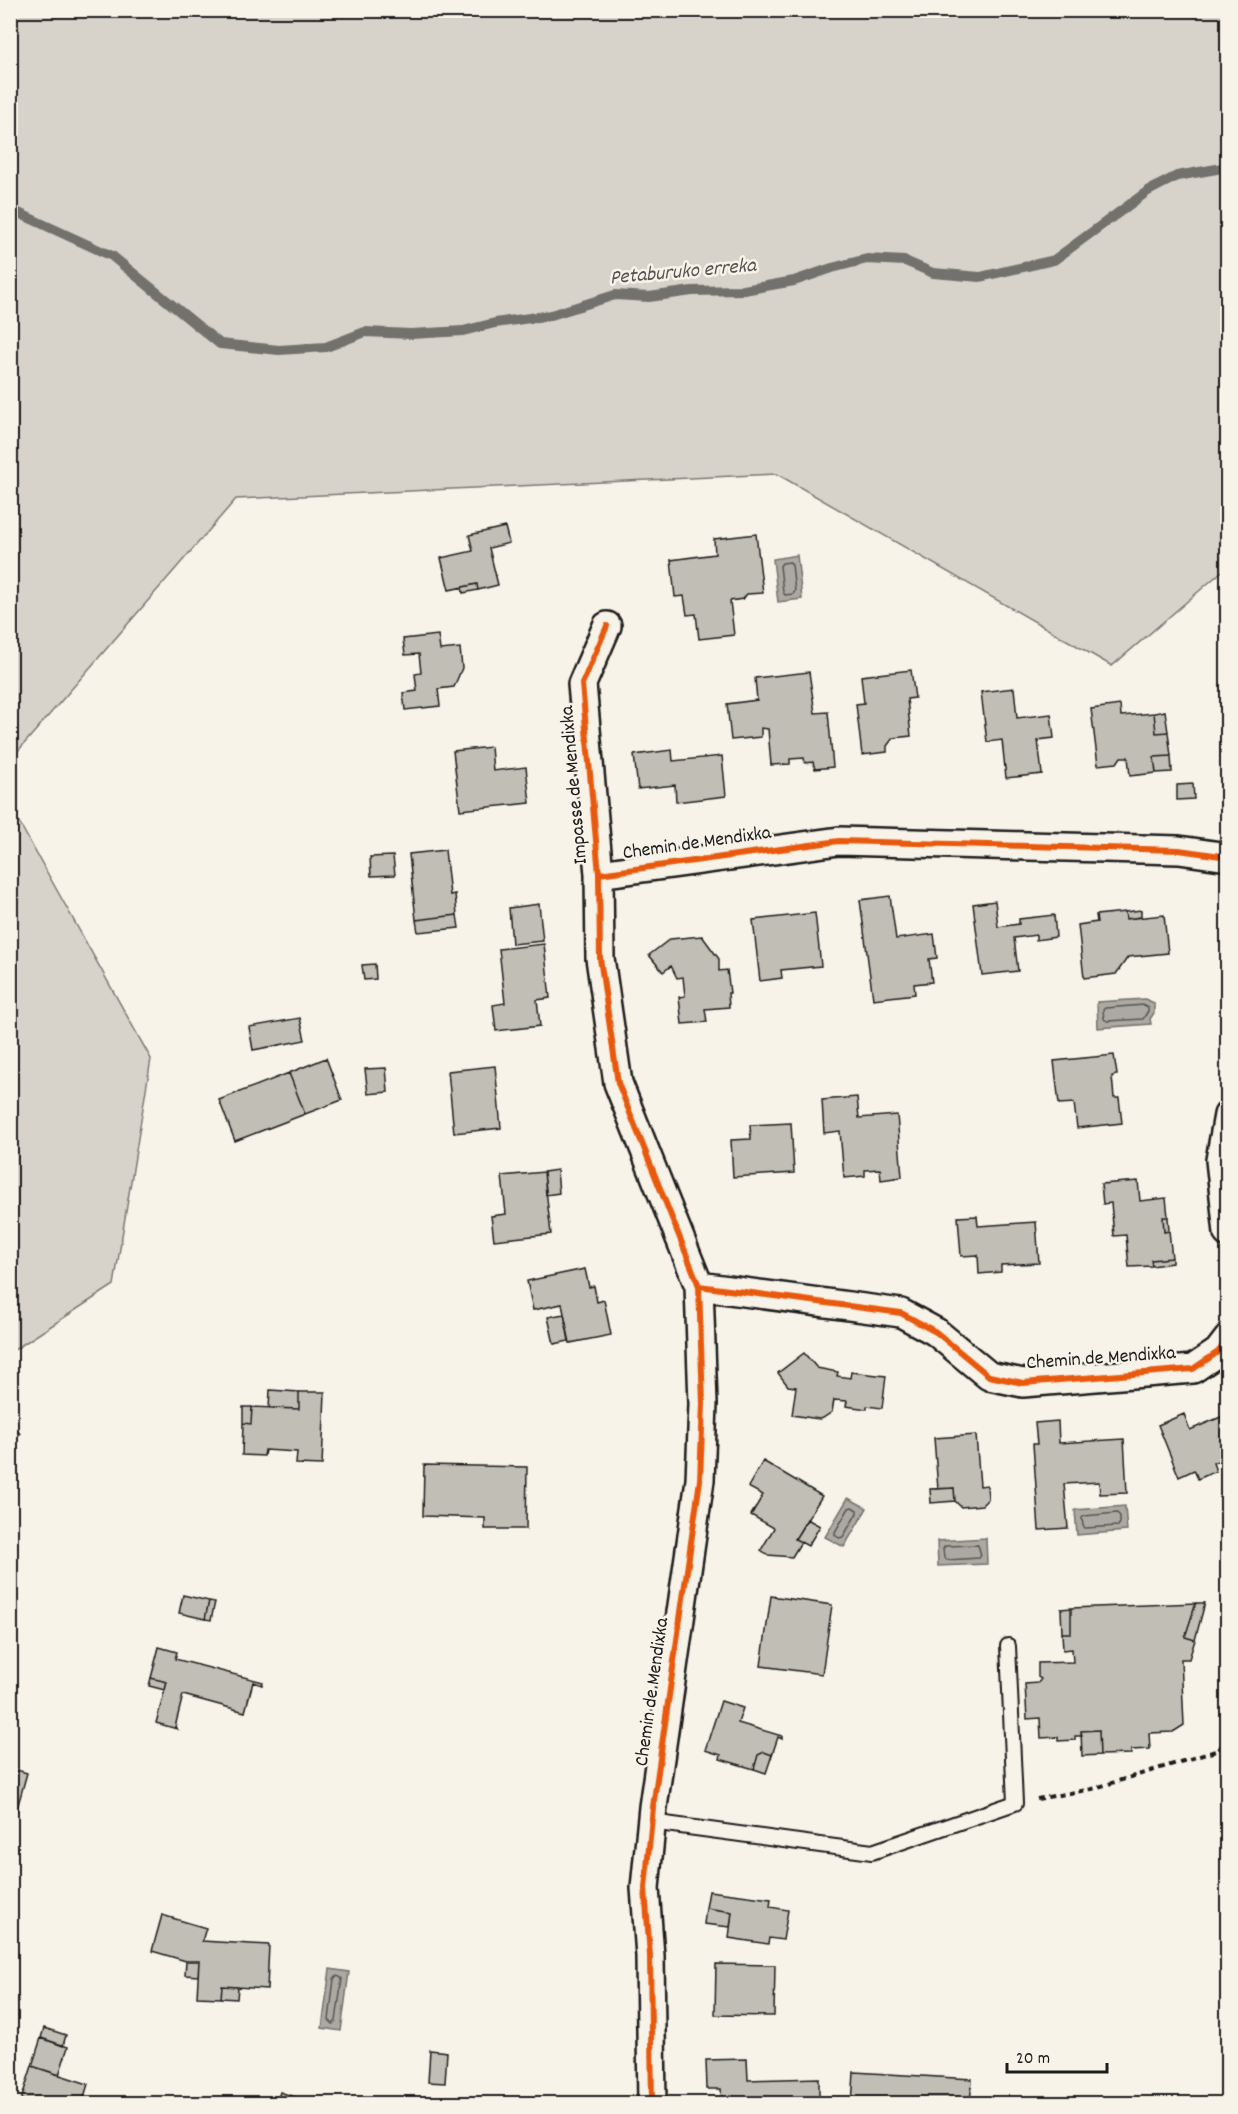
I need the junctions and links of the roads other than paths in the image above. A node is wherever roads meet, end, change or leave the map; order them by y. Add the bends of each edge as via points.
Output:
1 (607, 626) dead end
2 (1227, 857) edge
3 (599, 874) junction
4 (1227, 1115) edge
5 (1227, 1233) edge
6 (699, 1286) junction
7 (1227, 1339) edge
8 (1008, 1646) dead end
9 (651, 1822) junction
10 (652, 2103) edge

1 - 3 street, Impasse de Mendixka via 582,684
2 - 3 street, Chemin de Mendixka via 1179,850 839,841
3 - 6 street, Chemin de Mendixka via 600,958 618,1083
4 - 5 street via 1220,1160
6 - 7 street, Chemin de Mendixka via 901,1313 936,1332 989,1376 1023,1383 1193,1369 1218,1352
6 - 9 street, Chemin de Mendixka via 703,1404 700,1480
8 - 9 lane via 1016,1803 872,1852
9 - 10 street, Chemin de Mendixka via 645,1888

